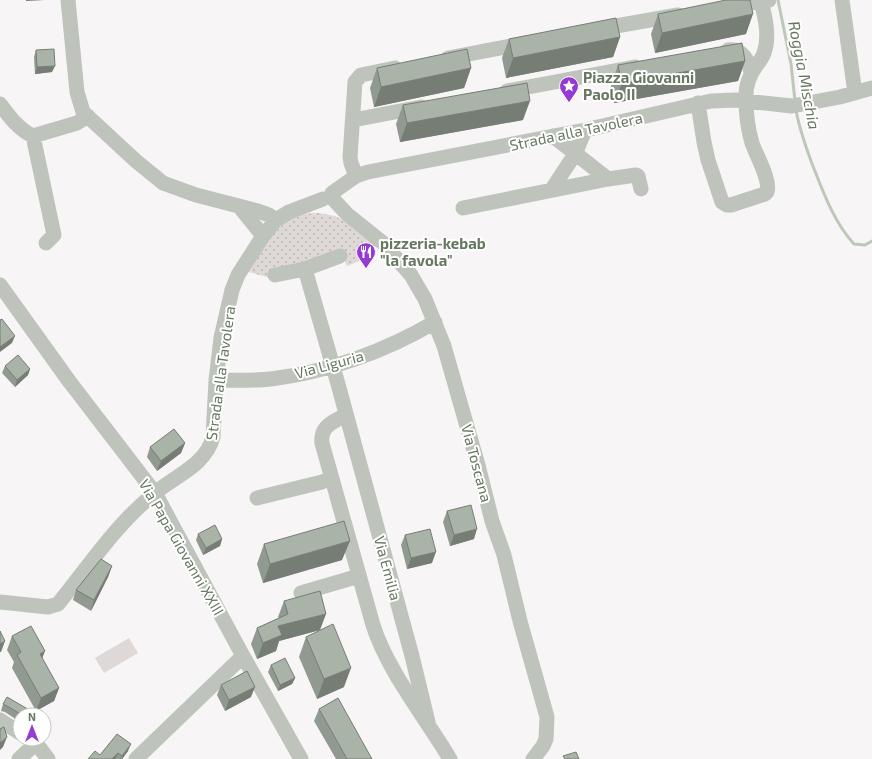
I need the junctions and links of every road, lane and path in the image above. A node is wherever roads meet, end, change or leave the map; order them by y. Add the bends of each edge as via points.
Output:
1 (68, 0) edge
2 (765, 0) edge
3 (842, 0) edge
4 (716, 8) edge
5 (693, 12) edge
6 (588, 31) edge
7 (542, 40) edge
8 (715, 52) edge
9 (435, 60) edge
10 (652, 64) edge
11 (406, 66) edge
12 (751, 73) junction
13 (872, 88) edge
14 (855, 93) junction
15 (491, 94) edge
16 (746, 100) junction
17 (698, 103) junction
18 (0, 104) edge
19 (436, 104) edge
20 (88, 116) junction
21 (353, 120) junction
22 (585, 130) junction
23 (32, 136) junction
24 (553, 136) junction
25 (575, 154) junction
26 (356, 176) junction
27 (608, 178) junction
28 (552, 189) junction
29 (641, 189) dead end
30 (330, 197) junction
31 (239, 206) junction
32 (463, 208) dead end
33 (276, 220) junction
34 (262, 236) junction
35 (46, 243) dead end
36 (340, 256) dead end
37 (305, 269) junction
38 (275, 275) dead end
39 (0, 285) edge
40 (4, 300) edge
41 (435, 322) junction
42 (333, 367) junction
43 (216, 380) junction
44 (346, 415) junction
45 (331, 478) junction
46 (155, 493) junction
47 (257, 498) dead end
48 (359, 576) junction
49 (301, 593) dead end
50 (0, 602) edge
51 (243, 656) junction
52 (0, 720) edge
53 (428, 722) junction
54 (12, 728) edge
55 (28, 747) edge
56 (38, 747) edge
57 (19, 759) edge
58 (48, 759) edge
59 (136, 759) edge
60 (301, 759) edge
61 (450, 759) edge
62 (533, 759) edge

1 - 20 street via 77,92 83,112
2 - 4 street
2 - 12 street via 766,44 764,54
3 - 14 street
5 - 6 street
7 - 9 street
8 - 12 street via 731,50 743,54
10 - 15 street
11 - 21 street via 359,76 355,82
12 - 16 street via 747,82
13 - 14 street, Strada alla Tavolera
14 - 16 street, Strada alla Tavolera via 798,105
16 - 17 street, Strada alla Tavolera
16 - 17 street via 752,142 768,189 765,194 731,205 722,202 708,160
17 - 22 street, Strada alla Tavolera
18 - 23 street via 20,128
19 - 21 street
20 - 23 street via 77,123
20 - 31 street via 163,183 201,197
21 - 26 street via 350,164
22 - 24 street, Strada alla Tavolera
22 - 25 street
23 - 35 street via 54,235
24 - 25 street
24 - 26 street, Strada alla Tavolera
25 - 27 street
25 - 28 street
26 - 30 street, Strada alla Tavolera
27 - 28 street
27 - 29 street via 636,175
28 - 32 street
30 - 33 street, Strada alla Tavolera
30 - 41 street, Via Toscana via 383,243 411,275
31 - 33 street via 269,215
31 - 34 street
33 - 34 street, Strada alla Tavolera
34 - 43 street, Strada alla Tavolera via 238,275 232,290 221,338
36 - 37 street
37 - 38 street
37 - 42 street, Via Emilia
39 - 40 street, Via Papa Giovanni XXIII
40 - 46 street, Via Papa Giovanni XXIII
41 - 42 street, Via Liguria via 379,350
41 - 62 street, Via Toscana via 456,385 547,717 546,739
42 - 43 street, Via Liguria via 272,378
42 - 44 street, Via Emilia
43 - 46 street, Strada alla Tavolera via 211,446 200,461
44 - 45 street, Via Emilia via 322,431
44 - 53 street, Via Emilia
45 - 47 street
45 - 48 street, Via Emilia
46 - 50 street, Strada alla Tavolera via 98,551 58,604 48,607
46 - 51 street, Via Papa Giovanni XXIII
48 - 49 street
48 - 53 street, Via Emilia via 377,638 400,680
51 - 59 street
51 - 60 street, Via Papa Giovanni XXIII
52 - 54 street
53 - 61 street, Via Emilia
55 - 57 street
56 - 58 street

